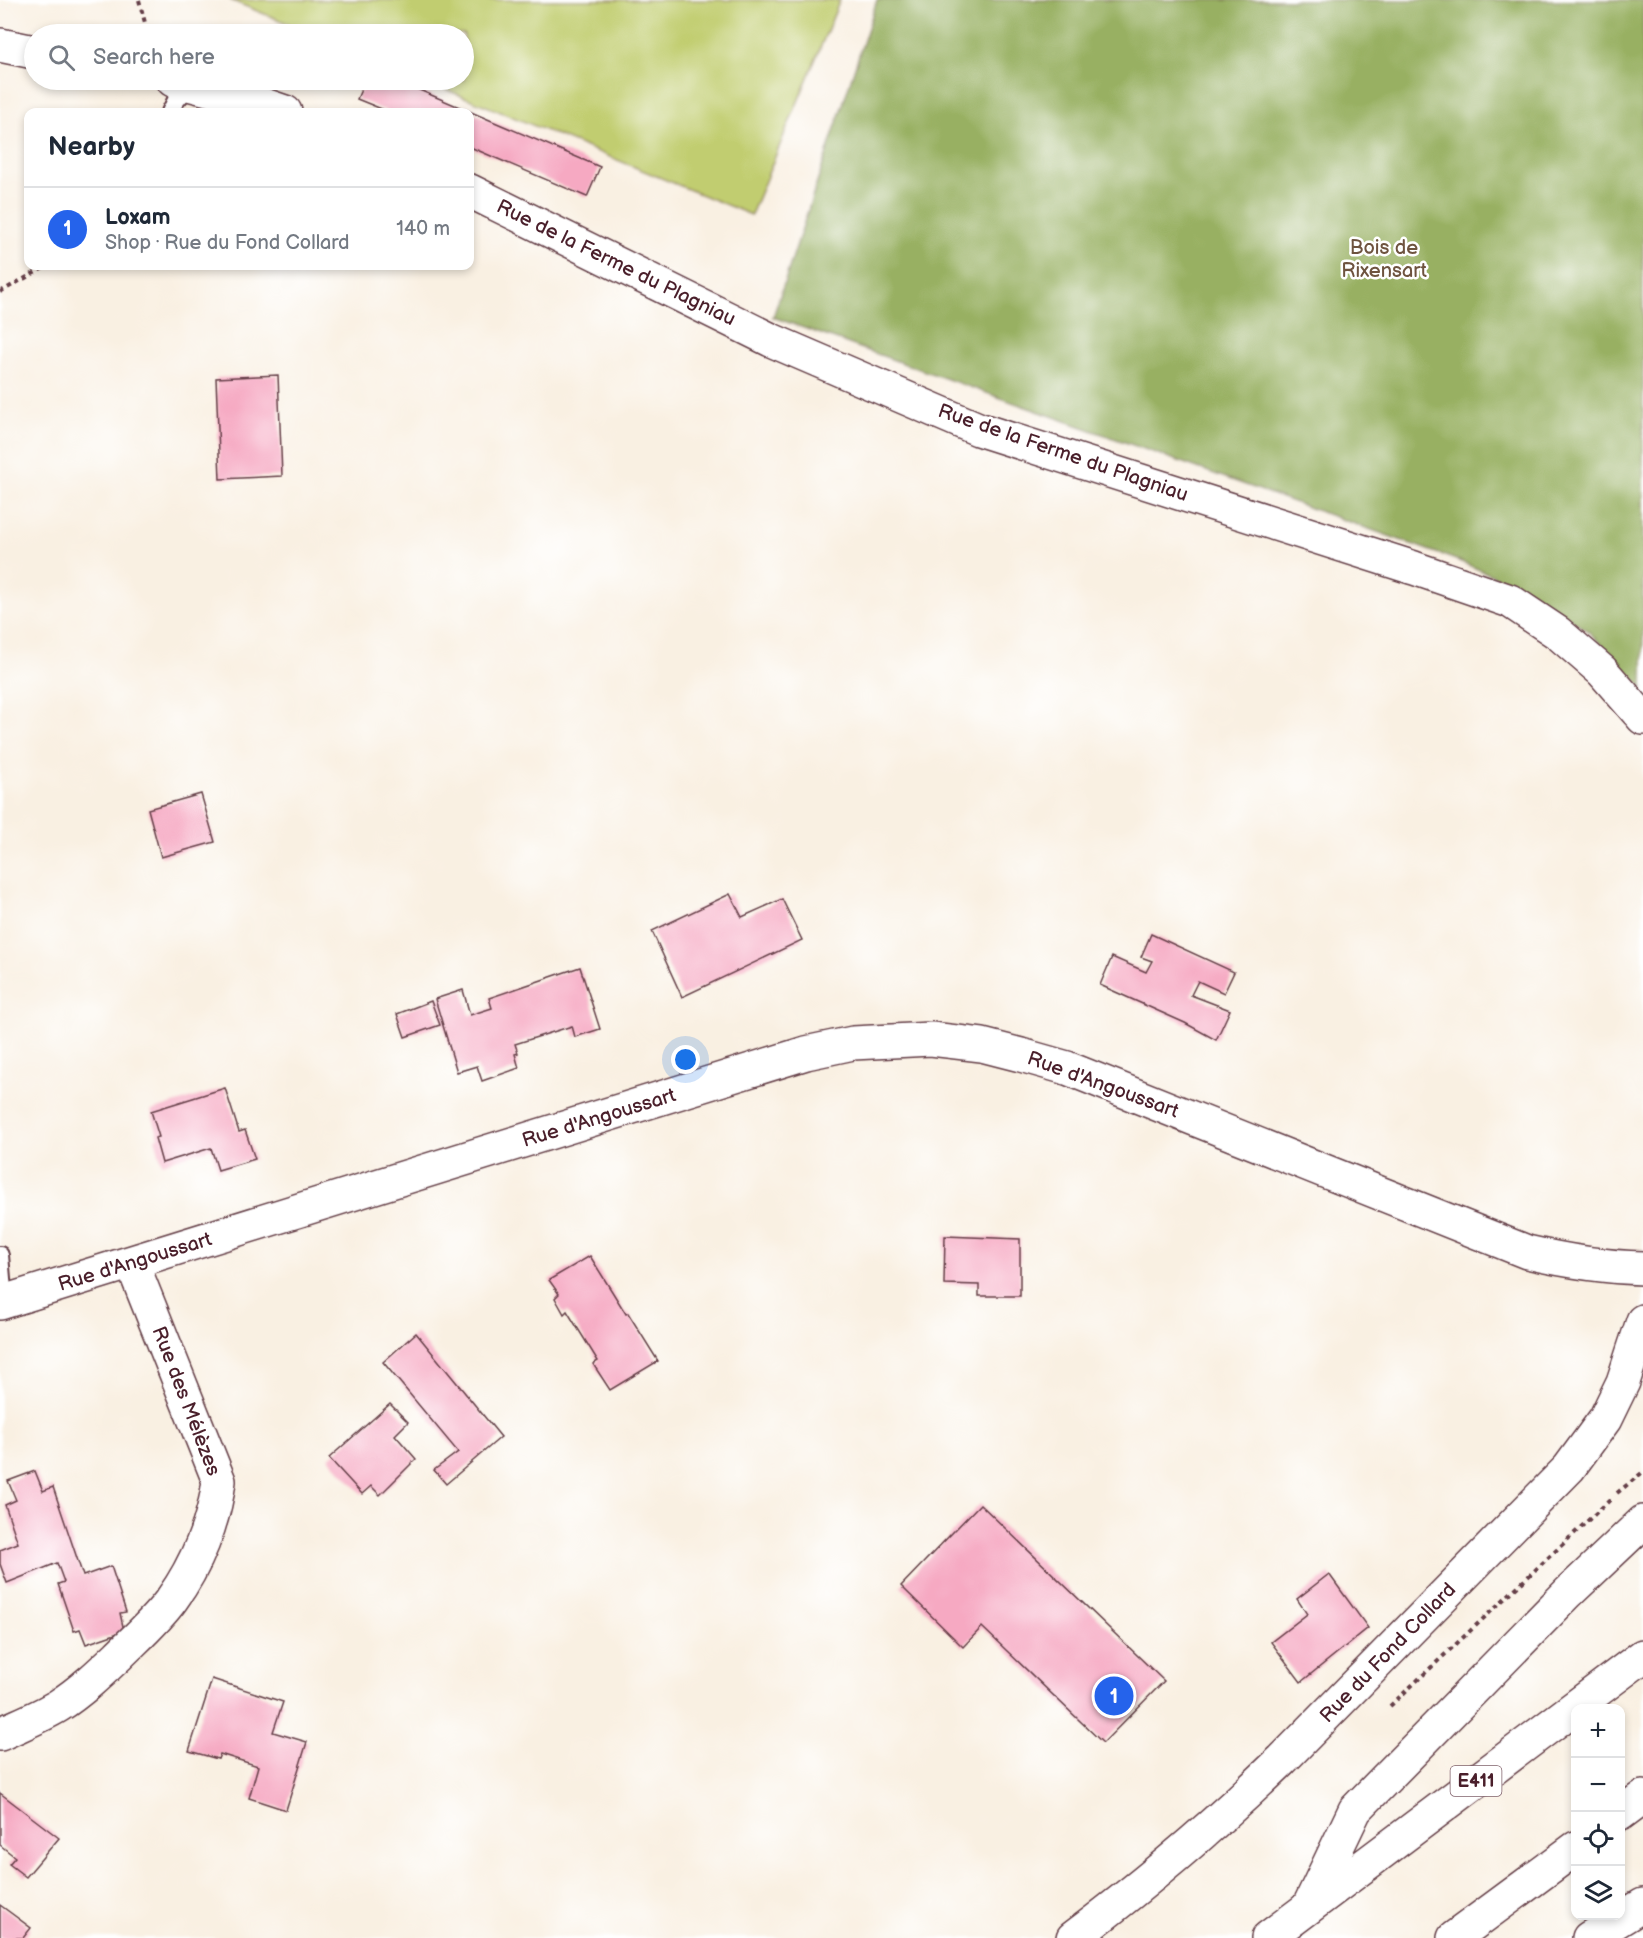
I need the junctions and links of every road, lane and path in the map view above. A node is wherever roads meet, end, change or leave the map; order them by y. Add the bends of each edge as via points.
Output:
1 (139, 0) edge
2 (145, 24) edge
3 (0, 45) edge
4 (24, 50) edge
5 (179, 90) edge
6 (212, 90) edge
7 (172, 108) edge
8 (272, 108) edge
9 (474, 193) edge
10 (40, 270) edge
11 (0, 292) edge
12 (1643, 718) edge
13 (0, 1255) edge
14 (132, 1263) junction
15 (1643, 1268) edge
16 (2, 1302) edge
17 (1643, 1321) edge
18 (1643, 1521) edge
19 (1643, 1656) edge
20 (0, 1734) edge
21 (1643, 1797) edge
22 (1623, 1812) edge
23 (1571, 1851) edge
24 (1309, 1905) junction
25 (1643, 1905) edge
26 (1073, 1938) edge
27 (1268, 1938) edge
28 (1454, 1938) edge
29 (1589, 1938) edge

1 - 2 path
3 - 4 main road
5 - 7 lane
6 - 8 main road
9 - 12 main road, Rue de la Ferme du Plagniau via 771,340 978,429 1510,601 1558,633 1602,671
10 - 11 path
13 - 16 lane
14 - 15 main road, Rue d'Angoussart via 806,1053 853,1043 931,1039 982,1045 1067,1068 1527,1252 1587,1264
14 - 16 main road, Rue d'Angoussart
14 - 20 main road, Rue des Mélèzes via 219,1481 216,1505 190,1567 171,1600 139,1635 75,1694
17 - 26 main road, Rue du Fond Collard via 1623,1382 1605,1419 1569,1468 1237,1804
18 - 24 main road via 1355,1810
19 - 24 main road, E411
21 - 22 main road
23 - 28 main road
24 - 27 main road, E411
25 - 29 main road

